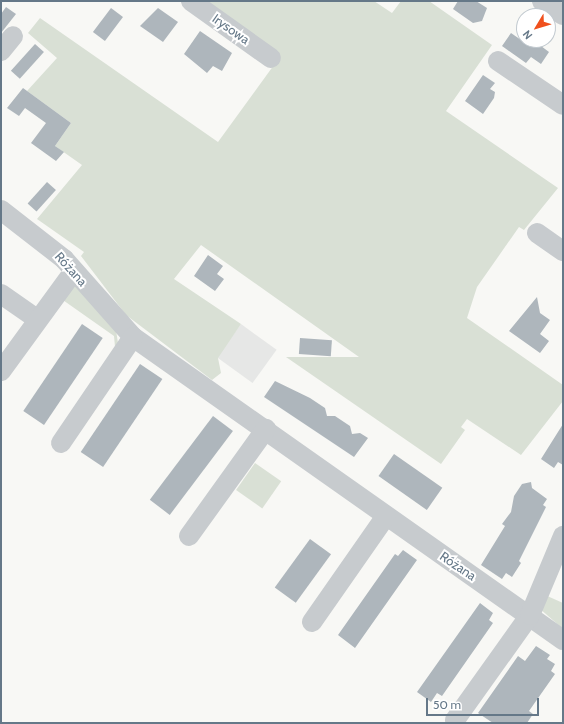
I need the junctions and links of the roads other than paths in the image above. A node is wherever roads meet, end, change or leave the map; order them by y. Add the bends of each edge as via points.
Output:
1 (191, 1) edge
2 (542, 1) edge
3 (563, 15) edge
4 (271, 58) dead end
5 (498, 61) dead end
6 (563, 105) edge
7 (1, 210) edge
8 (537, 233) dead end
9 (563, 252) edge
10 (74, 271) junction
11 (1, 294) edge
12 (37, 319) junction
13 (133, 338) junction
14 (1, 371) edge
15 (266, 429) junction
16 (61, 443) dead end
17 (386, 516) junction
18 (189, 536) dead end
19 (563, 536) edge
20 (530, 615) junction
21 (312, 622) dead end
22 (563, 640) edge
23 (455, 720) dead end

1 - 4 street, Irysowa
2 - 3 street
5 - 6 street
7 - 10 street, Różana via 45,242
8 - 9 street
10 - 12 street
10 - 13 street, Różana
11 - 12 street
12 - 14 street
13 - 15 street, Różana
13 - 16 street
15 - 17 street, Różana
15 - 18 street
17 - 20 street, Różana
17 - 21 street
19 - 20 street
20 - 22 street, Różana
20 - 23 street

